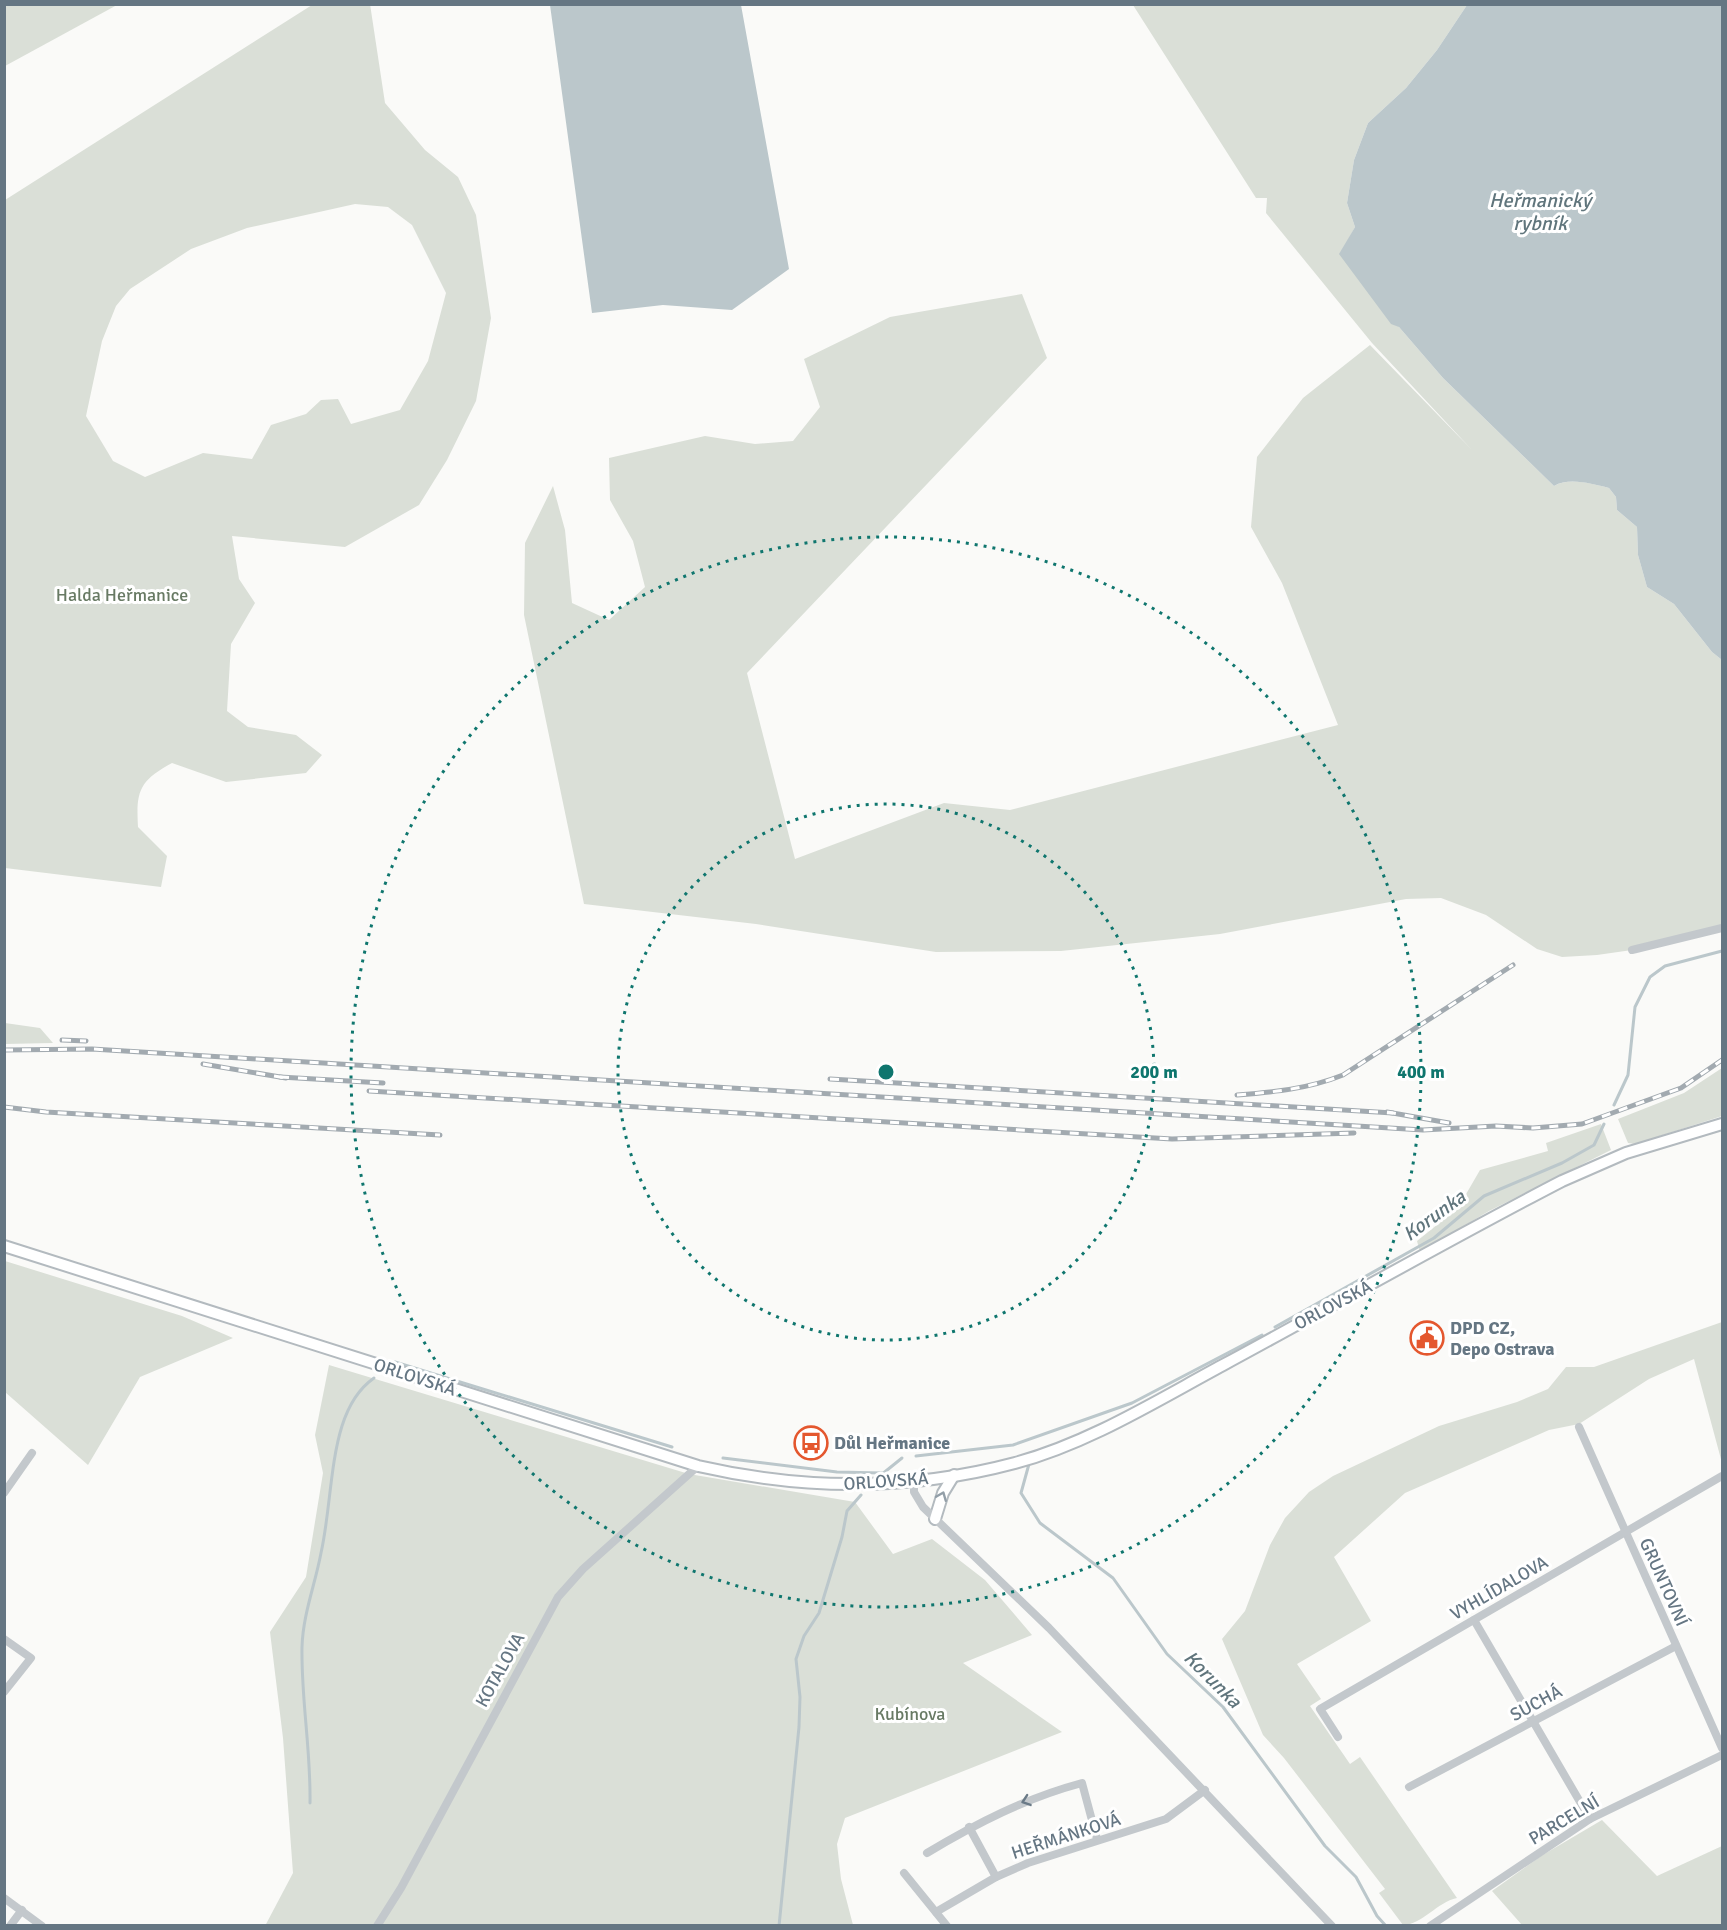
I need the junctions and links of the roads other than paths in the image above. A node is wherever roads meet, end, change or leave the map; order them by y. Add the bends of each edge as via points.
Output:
1 (1722, 928) edge
2 (1632, 950) dead end
3 (1722, 1124) edge
4 (4, 1246) edge
5 (1579, 1427) dead end
6 (32, 1453) dead end
7 (698, 1466) junction
8 (954, 1475) junction
9 (1722, 1476) edge
10 (914, 1481) junction
11 (4, 1493) edge
12 (935, 1519) junction
13 (1625, 1533) junction
14 (1474, 1620) junction
15 (4, 1639) edge
16 (1676, 1646) junction
17 (4, 1692) edge
18 (1533, 1721) junction
19 (1338, 1737) dead end
20 (1722, 1748) edge
21 (1722, 1755) edge
22 (1409, 1787) dead end
23 (1205, 1790) junction
24 (1590, 1818) junction
25 (969, 1827) junction
26 (1097, 1839) junction
27 (927, 1853) dead end
28 (904, 1873) dead end
29 (996, 1877) junction
30 (4, 1898) edge
31 (22, 1910) junction
32 (936, 1912) junction
33 (10, 1926) edge
34 (42, 1926) edge
35 (377, 1926) edge
36 (947, 1926) edge
37 (1332, 1926) edge
38 (1430, 1926) edge

1 - 2 street
3 - 8 main road, ORLOVSKÁ via 1626,1153 1562,1181 1094,1432 1040,1455
4 - 7 main road, ORLOVSKÁ
5 - 13 street, GRUNTOVNÍ
6 - 11 street
7 - 10 main road, ORLOVSKÁ via 812,1484
7 - 35 street, KOTALOVA via 606,1547 558,1597
8 - 10 main road, ORLOVSKÁ
12 -> 8 main road
9 - 13 street, VYHLÍDALOVA
10 - 12 street via 918,1501
12 - 23 street via 1022,1600
13 - 14 street, VYHLÍDALOVA
13 - 16 street, GRUNTOVNÍ
14 - 18 street
14 - 19 street, VYHLÍDALOVA via 1320,1709
15 - 17 street via 31,1658
16 - 18 street, SUCHÁ
16 - 20 street, GRUNTOVNÍ
18 - 22 street, SUCHÁ
18 - 24 street
21 - 24 street, PARCELNÍ
23 - 26 street, HEŘMÁNKOVÁ via 1166,1819
23 - 37 street
24 - 38 street, PARCELNÍ
26 -> 25 street via 1082,1783 1014,1805
25 - 27 street
25 - 29 street
26 - 29 street, HEŘMÁNKOVÁ
28 - 32 street
29 - 32 street, HEŘMÁNKOVÁ
30 - 31 street
31 - 33 street
31 - 34 street
32 - 36 street

